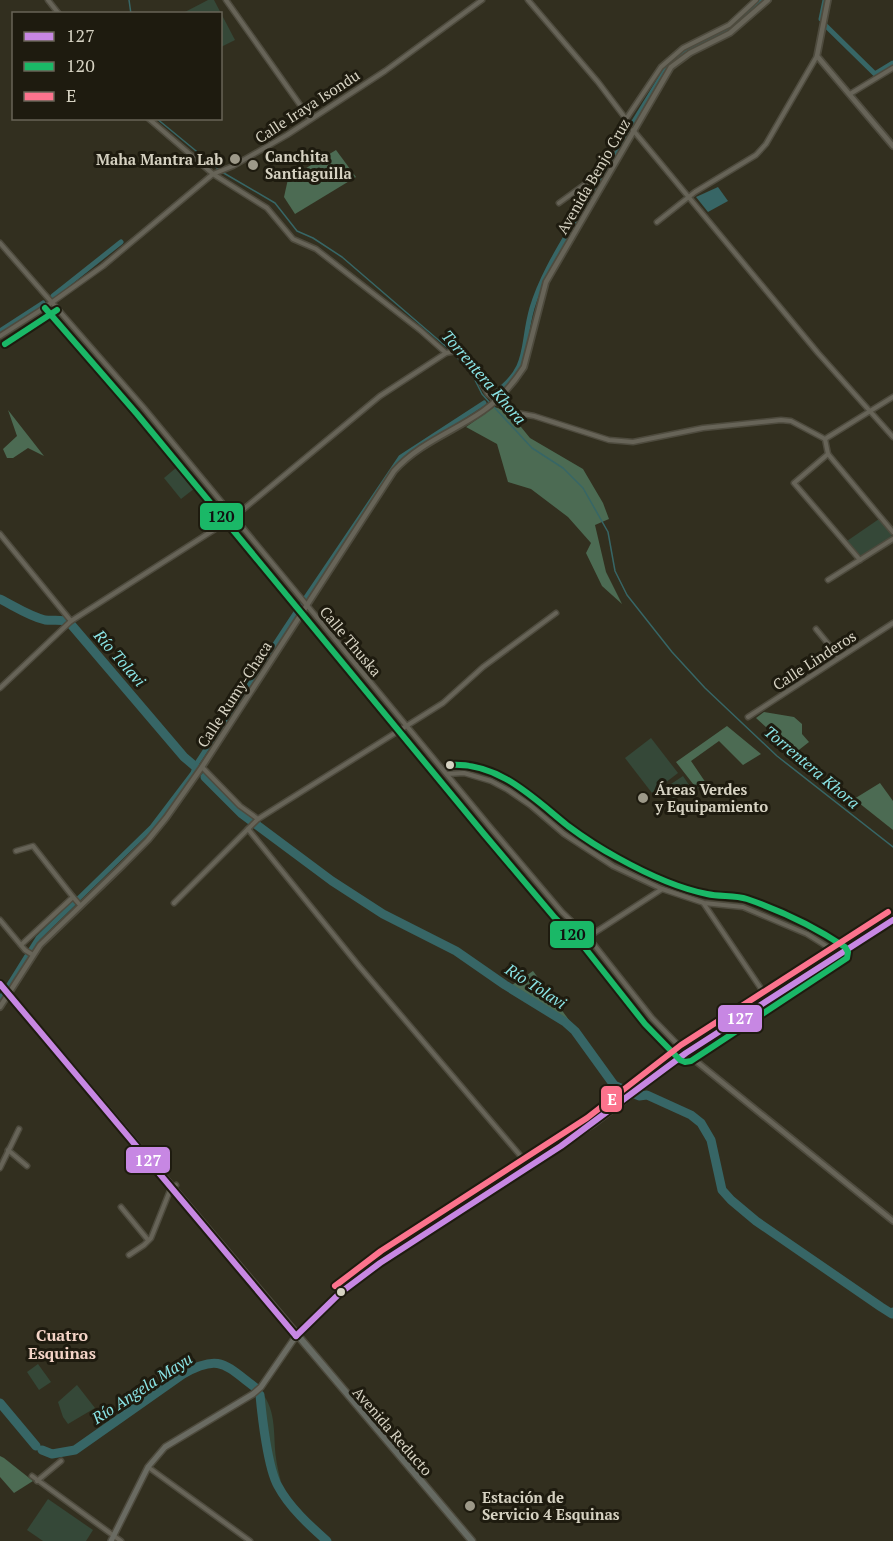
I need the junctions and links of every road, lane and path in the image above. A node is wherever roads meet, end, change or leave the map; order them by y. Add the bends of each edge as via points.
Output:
1 (48, 0) edge
2 (226, 0) edge
3 (482, 0) edge
4 (528, 0) edge
5 (756, 0) edge
6 (768, 0) edge
7 (828, 0) edge
8 (57, 12) edge
9 (685, 52) junction
10 (817, 56) junction
11 (893, 68) edge
12 (850, 94) junction
13 (310, 119) junction
14 (626, 119) junction
15 (150, 120) edge
16 (633, 130) junction
17 (893, 146) edge
18 (606, 169) junction
19 (215, 173) junction
20 (689, 197) junction
21 (559, 203) dead end
22 (657, 222) dead end
23 (0, 243) edge
24 (52, 302) junction
25 (0, 336) edge
26 (447, 353) junction
27 (893, 397) edge
28 (492, 402) junction
29 (870, 411) junction
30 (893, 438) edge
31 (825, 439) junction
32 (828, 454) junction
33 (234, 517) junction
34 (893, 532) edge
35 (0, 534) edge
36 (893, 539) edge
37 (860, 560) junction
38 (828, 580) dead end
39 (303, 603) junction
40 (556, 613) dead end
41 (71, 621) junction
42 (893, 622) edge
43 (816, 629) dead end
44 (839, 657) junction
45 (0, 688) edge
46 (748, 717) dead end
47 (407, 727) junction
48 (202, 766) junction
49 (447, 774) junction
50 (253, 824) junction
51 (16, 851) dead end
52 (663, 889) junction
53 (77, 901) junction
54 (174, 903) dead end
55 (704, 903) junction
56 (893, 920) edge
57 (0, 921) edge
58 (588, 938) junction
59 (21, 945) junction
60 (30, 953) junction
61 (839, 954) junction
62 (4, 990) edge
63 (768, 999) junction
64 (0, 1007) edge
65 (687, 1053) junction
66 (19, 1129) dead end
67 (8, 1150) junction
68 (27, 1166) dead end
69 (530, 1167) junction
70 (0, 1168) edge
71 (174, 1186) junction
72 (121, 1207) dead end
73 (893, 1221) edge
74 (148, 1240) junction
75 (129, 1256) dead end
76 (296, 1336) junction
77 (61, 1461) dead end
78 (148, 1467) junction
79 (32, 1476) dead end
80 (37, 1481) junction
81 (112, 1538) edge
82 (248, 1540) edge
83 (121, 1541) edge
84 (472, 1541) edge

1 - 8 street
2 - 13 street
3 - 13 street, Calle Iraya Isondu via 385,71
4 - 14 street
5 - 9 street, Avenida Benjo Cruz via 729,25
6 - 9 street, Avenida Benjo Cruz via 730,33
7 - 10 street
9 - 14 street, Avenida Benjo Cruz via 661,67
9 - 16 street, Avenida Benjo Cruz via 671,67
10 - 12 street
10 - 20 street via 761,150
11 - 12 street
12 - 17 street
13 - 19 street, Calle Iraya Isondu
14 - 18 street, Avenida Benjo Cruz
15 - 19 street
16 - 18 street, Avenida Benjo Cruz
16 - 20 street
18 - 21 street, Avenida Benjo Cruz
18 - 28 street, Avenida Benjo Cruz via 546,282 524,367 508,390
19 - 24 street, Calle Iraya Isondu via 126,248
19 - 26 street via 267,208 293,239 316,249
20 - 22 street
20 - 29 street
23 - 24 street, Calle Thuska
24 - 25 street, Calle Iraya Isondu
24 - 33 street, Calle Thuska
26 - 28 street via 456,351 477,375
26 - 33 street via 380,396
27 - 29 street
28 - 31 street via 511,412 609,440 633,442 703,428 781,420
28 - 39 street, Calle Rumy-Chaca via 402,462
29 - 30 street
29 - 31 street
31 - 32 street
32 - 34 street
32 - 37 street via 794,483
33 - 39 street, Calle Thuska
33 - 41 street
35 - 41 street
36 - 37 street
37 - 38 street
39 - 47 street, Calle Thuska
39 - 48 street, Calle Rumy-Chaca
40 - 47 street
41 - 45 street
42 - 44 street, Calle Linderos
43 - 44 street
44 - 46 street, Calle Linderos
47 - 49 street, Calle Thuska
47 - 50 street
48 - 50 street
48 - 53 street, Calle Rumy-Chaca via 148,840
49 - 52 street via 464,773 508,790 596,856
49 - 58 street, Calle Thuska
50 - 54 street
50 - 69 street via 358,966
51 - 53 street via 33,846
52 - 55 street
52 - 58 street
53 - 59 street
53 - 60 street, Calle Rumy-Chaca
55 - 61 street via 743,907 807,934
55 - 63 street
56 - 61 main road
57 - 59 street
58 - 65 street, Calle Thuska via 652,1018
59 - 60 street
60 - 62 street, Calle Rumy-Chaca
61 - 63 main road
62 - 64 street, Calle Rumy-Chaca
62 - 71 main road, Avenida Reducto
63 - 65 main road
65 - 69 main road
65 - 73 street
66 - 67 street
67 - 68 street
67 - 70 street
69 - 76 main road via 372,1269 340,1293
71 - 74 street
71 - 76 main road, Avenida Reducto
72 - 74 street
74 - 75 street
76 - 78 main road via 261,1387 165,1447
76 - 84 main road, Avenida Reducto
77 - 80 street
78 - 81 main road
78 - 82 street
79 - 80 street
80 - 81 street
81 - 83 street

